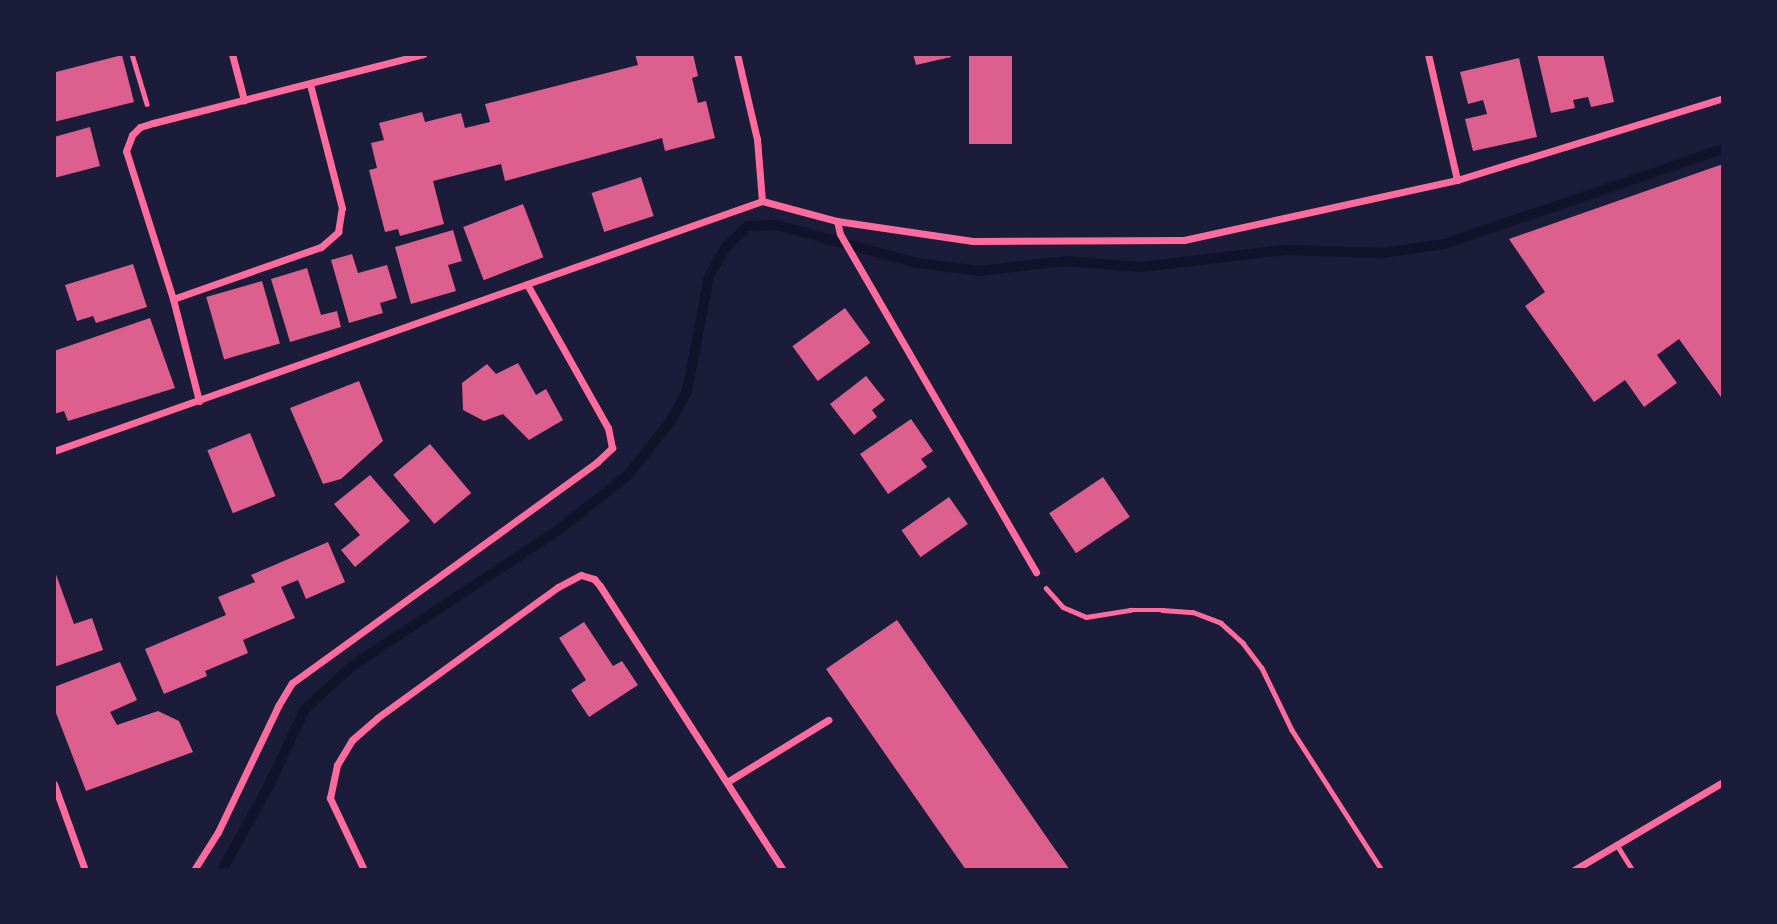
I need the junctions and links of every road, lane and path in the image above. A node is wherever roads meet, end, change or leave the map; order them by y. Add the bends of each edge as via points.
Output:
1 (132, 54) edge
2 (232, 54) edge
3 (423, 54) edge
4 (737, 54) edge
5 (1428, 54) edge
6 (310, 84) junction
7 (1723, 98) edge
8 (244, 100) junction
9 (153, 123) junction
10 (1457, 180) junction
11 (762, 201) junction
12 (837, 221) junction
13 (527, 284) junction
14 (173, 299) junction
15 (199, 401) junction
16 (54, 451) edge
17 (1036, 572) joint
18 (828, 720) dead end
19 (727, 782) junction
20 (1723, 782) edge
21 (54, 784) edge
22 (1616, 844) junction
23 (85, 870) edge
24 (194, 870) edge
25 (364, 870) edge
26 (783, 870) edge
27 (1382, 870) edge
28 (1574, 870) edge
29 (1632, 870) edge

1 - 9 path
2 - 8 street
3 - 6 street
4 - 11 street via 757,139
5 - 10 street
6 - 8 street
6 - 14 street via 342,208 338,232 321,247
7 - 10 street
8 - 9 street
9 - 14 street via 132,135 126,151
10 - 12 street via 1184,240 973,241
11 - 12 street
11 - 13 street
12 - 17 street via 840,234
13 - 15 street
13 - 24 street via 608,428 611,448 597,463 292,683 218,832
14 - 15 street
15 - 16 street
17 - 27 path via 1063,607 1086,617 1162,610 1193,612 1221,623 1262,668 1292,730
18 - 19 street
19 - 25 street via 600,586 588,576 575,576 352,740 337,765 330,798
19 - 26 street
20 - 22 street
21 - 23 street
22 - 28 street
22 - 29 lane

